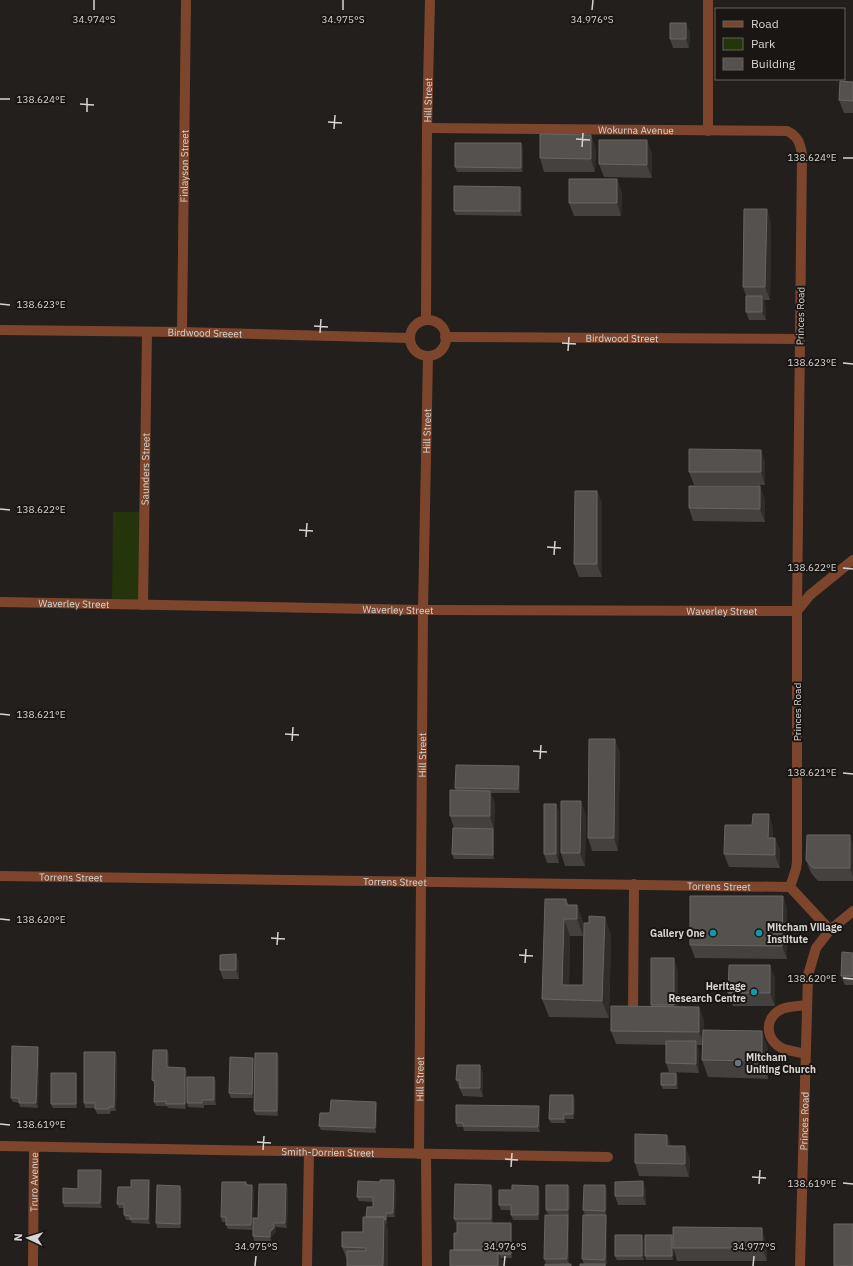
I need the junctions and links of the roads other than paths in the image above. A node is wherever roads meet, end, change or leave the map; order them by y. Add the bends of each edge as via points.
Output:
1 (186, 0) edge
2 (430, 0) edge
3 (708, 0) edge
4 (427, 128) junction
5 (708, 131) junction
6 (796, 136) joint
7 (426, 320) junction
8 (0, 330) edge
9 (182, 332) junction
10 (147, 333) junction
11 (446, 337) junction
12 (410, 338) junction
13 (799, 339) junction
14 (428, 356) junction
15 (853, 560) edge
16 (0, 602) edge
17 (144, 605) junction
18 (423, 610) junction
19 (796, 611) junction
20 (0, 876) edge
21 (420, 882) junction
22 (634, 884) junction
23 (790, 887) junction
24 (853, 911) edge
25 (830, 930) junction
26 (807, 1005) junction
27 (633, 1016) edge
28 (805, 1054) junction
29 (0, 1146) edge
30 (34, 1147) junction
31 (309, 1152) junction
32 (422, 1154) junction
33 (608, 1157) dead end
34 (32, 1266) edge
35 (307, 1266) edge
36 (427, 1266) edge
37 (800, 1266) edge

1 - 9 street, Finlayson Street
2 - 4 street, Hill Street
3 - 5 street
4 - 5 street, Wokurna Avenue
4 - 7 street, Hill Street
5 - 6 street, Wokurna Avenue via 787,132
6 - 13 street, Princes Road via 802,154
7 - 11 street via 437,322
7 - 12 street via 412,329
8 - 10 street, Birdwood Sreeet
9 - 10 street, Birdwood Sreeet
9 - 12 street, Birdwood Sreeet
10 - 17 street, Saunders Street
11 - 13 street, Birdwood Street
11 - 14 street via 438,353
12 - 14 street via 412,348 417,353
13 - 19 street, Princes Road
14 - 18 street, Hill Street
15 - 19 street via 810,594
16 - 17 street, Waverley Street
17 - 18 street, Waverley Street
18 - 19 street, Waverley Street
18 - 21 street, Hill Street
19 - 23 street, Princes Road via 797,862
20 - 21 street, Torrens Street
21 - 22 street, Torrens Street
21 - 32 street, Hill Street
22 - 23 street, Torrens Street
22 - 27 street
23 - 25 street
24 - 25 street, Princes Road
25 - 26 street, Princes Road via 816,948 808,975
26 - 28 street, Princes Road
26 - 28 street via 782,1009 770,1019 769,1027 773,1041 783,1049
28 - 37 street, Princes Road
29 - 30 street, Smith-Dorrien Street
30 - 31 street, Smith-Dorrien Street
30 - 34 street, Truro Avenue
31 - 32 street, Smith-Dorrien Street
31 - 35 street
32 - 33 street, Smith-Dorrien Street
32 - 36 street, Hill Street

